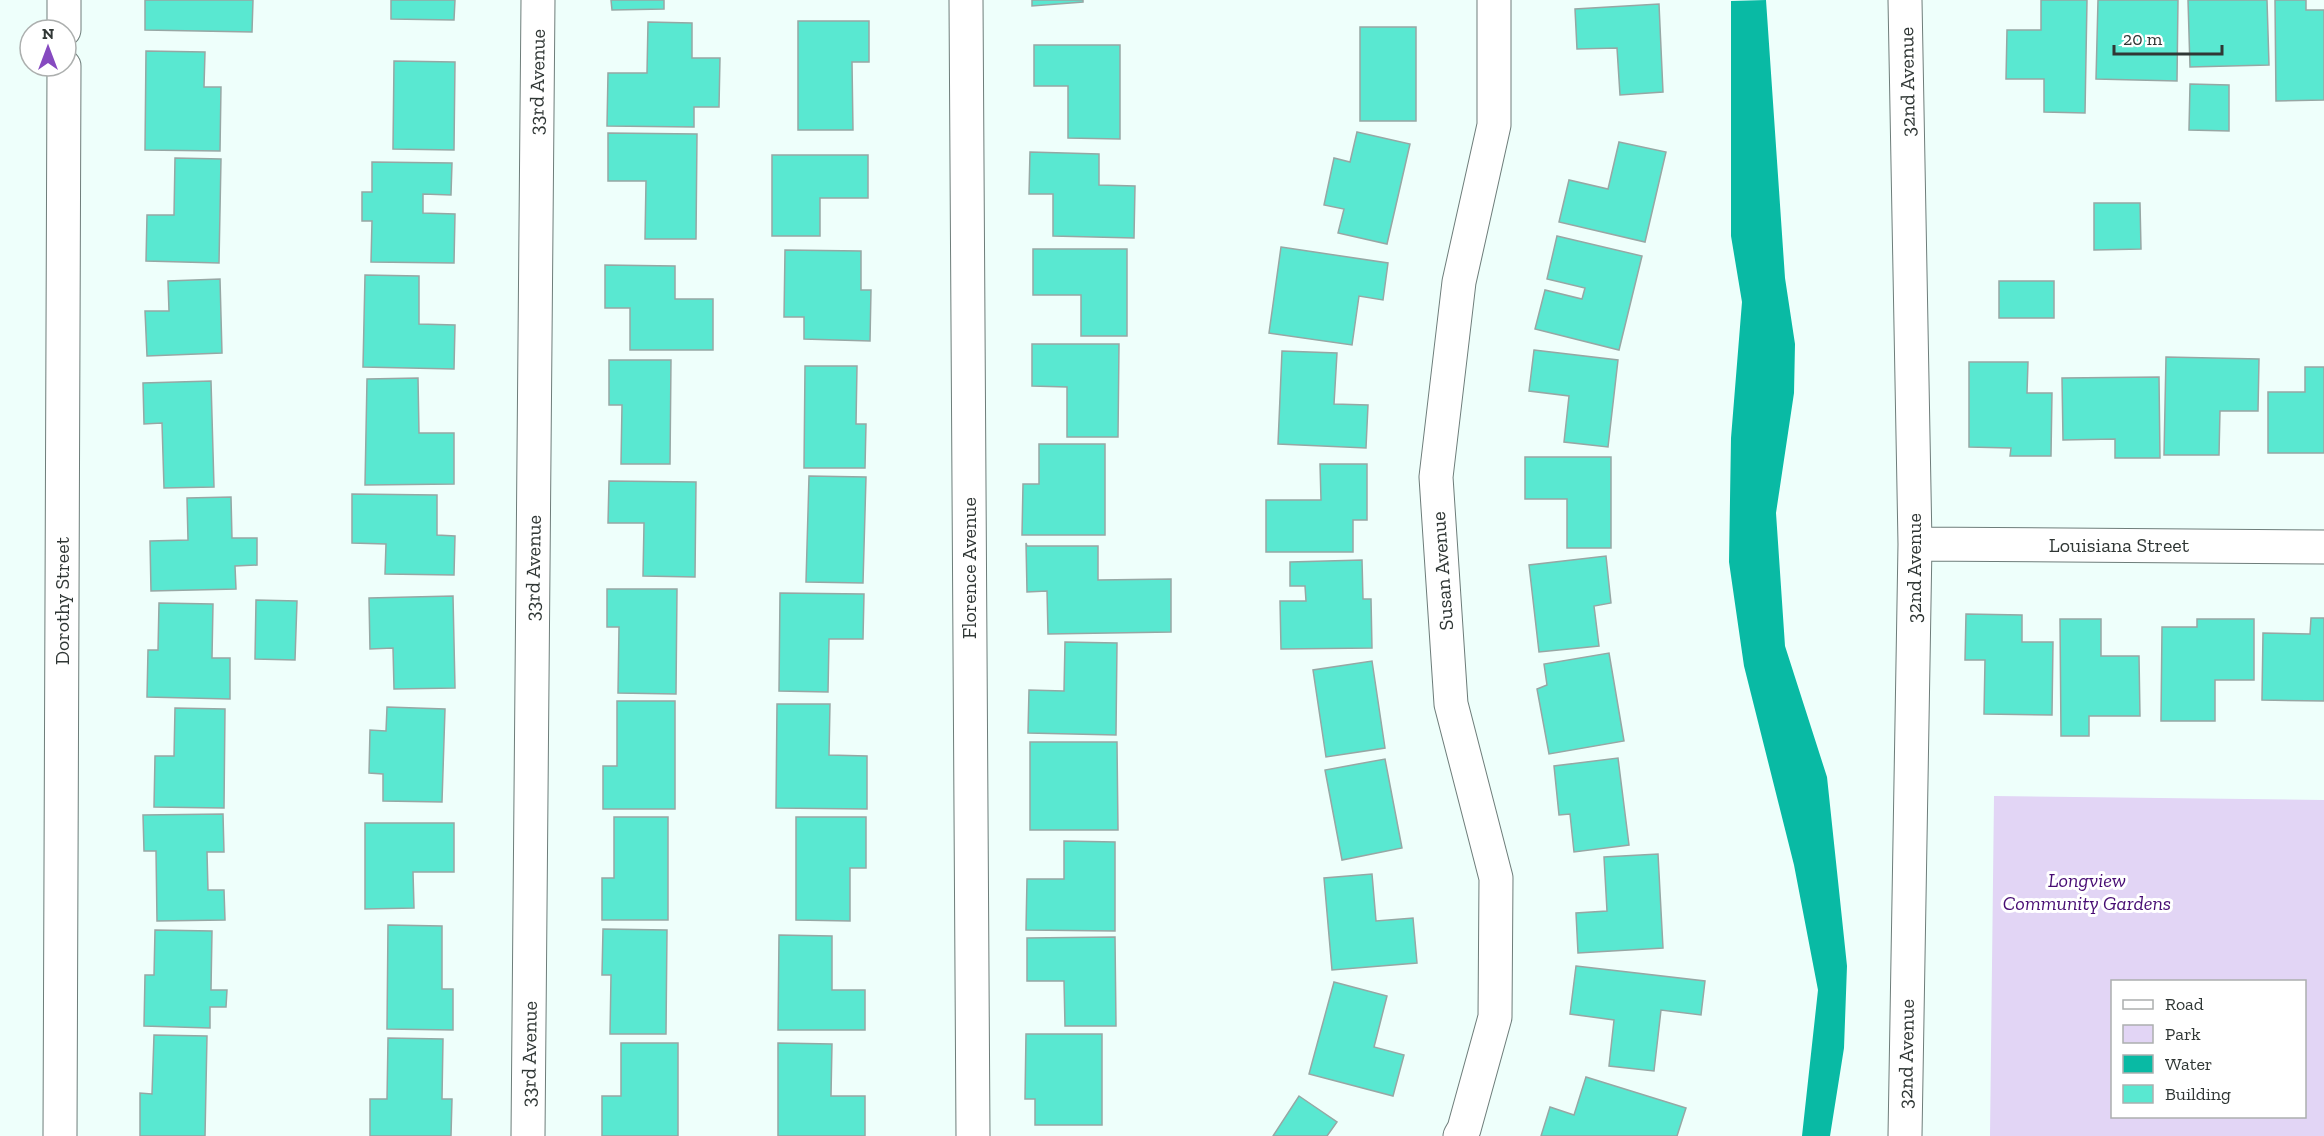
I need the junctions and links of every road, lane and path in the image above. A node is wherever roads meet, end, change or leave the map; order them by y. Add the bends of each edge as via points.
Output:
1 (64, 0) edge
2 (538, 0) edge
3 (966, 0) edge
4 (1494, 0) edge
5 (1905, 0) edge
6 (64, 18) edge
7 (64, 78) edge
8 (1915, 544) junction
9 (2324, 547) edge
10 (60, 1136) edge
11 (528, 1136) edge
12 (973, 1136) edge
13 (1460, 1136) edge
14 (1905, 1136) edge

1 - 6 street
2 - 11 street, 33rd Avenue
3 - 12 street, Florence Avenue
4 - 13 street, Susan Avenue via 1494,125 1459,282 1436,477 1451,704 1496,878 1495,1017
5 - 8 street, 32nd Avenue
7 - 10 street, Dorothy Street
8 - 9 street, Louisiana Street
8 - 14 street, 32nd Avenue

